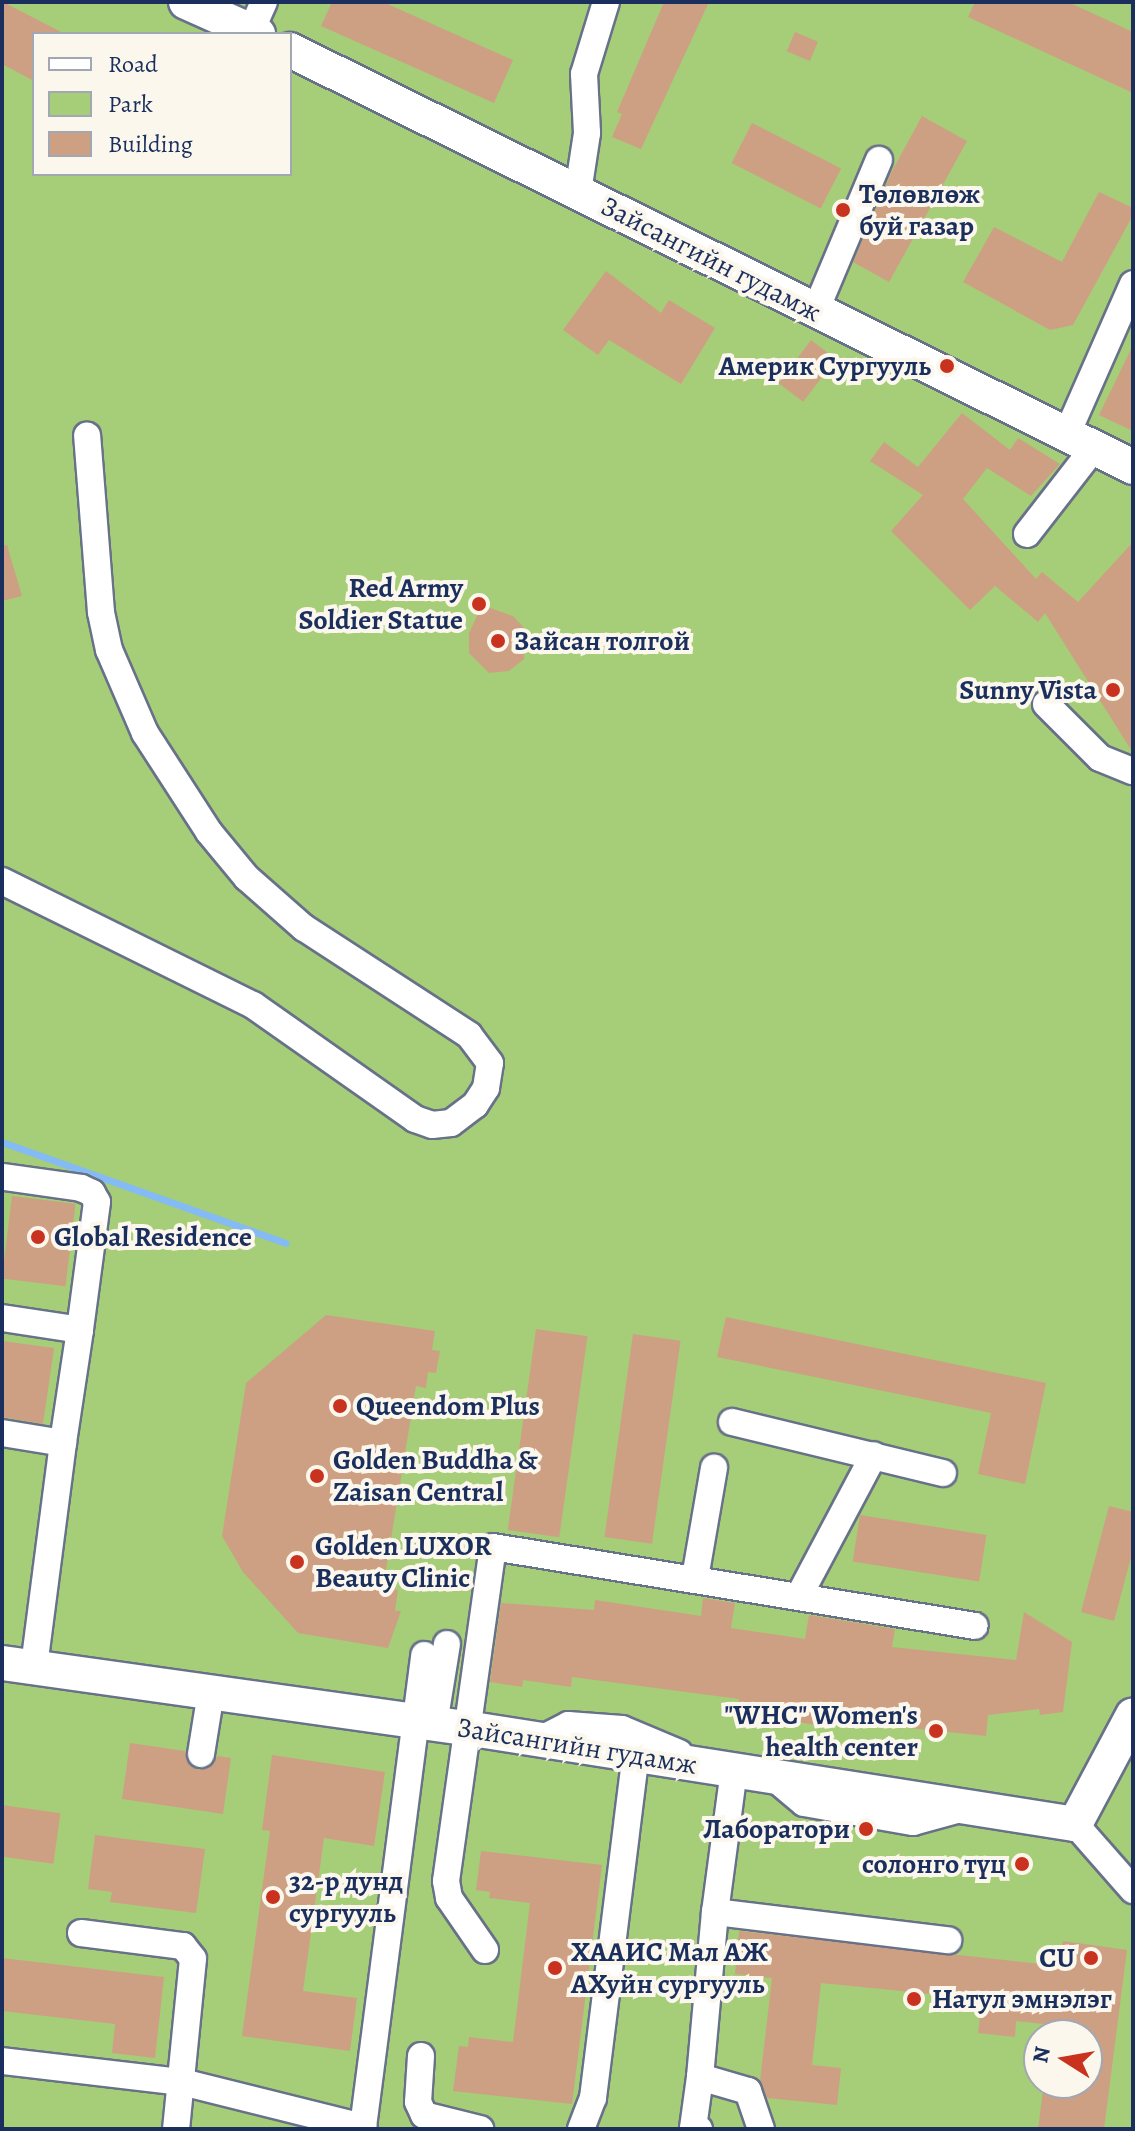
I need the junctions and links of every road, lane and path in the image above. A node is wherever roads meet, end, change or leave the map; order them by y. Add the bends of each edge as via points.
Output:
1 (186, 2) edge
2 (606, 2) edge
3 (258, 22) edge
4 (292, 51) edge
5 (879, 160) dead end
6 (578, 192) junction
7 (1133, 284) edge
8 (815, 312) junction
9 (87, 436) dead end
10 (1080, 443) junction
11 (1133, 467) edge
12 (1027, 534) dead end
13 (1046, 704) dead end
14 (1133, 771) edge
15 (2, 881) edge
16 (4, 1177) dead end
17 (2, 1318) edge
18 (80, 1330) junction
19 (732, 1422) dead end
20 (2, 1433) edge
21 (63, 1443) junction
22 (874, 1455) junction
23 (714, 1468) dead end
24 (943, 1473) dead end
25 (695, 1578) junction
26 (800, 1594) junction
27 (975, 1626) dead end
28 (435, 1650) dead end
29 (18, 1665) edge
30 (211, 1692) junction
31 (1133, 1715) edge
32 (439, 1724) junction
33 (539, 1740) junction
34 (201, 1754) dead end
35 (636, 1755) junction
36 (724, 1769) junction
37 (1075, 1824) junction
38 (1133, 1890) edge
39 (715, 1912) junction
40 (81, 1933) dead end
41 (948, 1940) dead end
42 (485, 1950) dead end
43 (421, 2056) dead end
44 (2, 2061) edge
45 (700, 2077) junction
46 (182, 2082) junction
47 (176, 2129) edge
48 (480, 2129) edge
49 (581, 2129) edge
50 (699, 2129) edge
51 (761, 2129) edge

1 - 3 main road
2 - 6 street via 584,74 587,133
4 - 6 main road, Зайсангийн гудамж
5 - 8 street
6 - 8 main road, Зайсангийн гудамж
7 - 10 street
8 - 10 main road, Зайсангийн гудамж
9 - 15 street via 104,625 124,690 153,746 209,832 274,905 481,1046 490,1063 486,1088 468,1113 451,1123 432,1125 415,1119 253,1005
10 - 11 main road, Зайсангийн гудамж
10 - 12 street
13 - 14 street via 1100,758
16 - 18 street via 81,1188 97,1202
17 - 18 street
18 - 21 street
19 - 22 street
20 - 21 street
21 - 29 street
22 - 24 street
22 - 26 street
23 - 25 street
25 - 26 street
25 - 32 street via 493,1547
26 - 27 street
28 - 32 street
29 - 30 main road, Зайсангийн гудамж
30 - 32 main road, Зайсангийн гудамж
30 - 34 street
31 - 37 main road
32 - 33 main road, Зайсангийн гудамж
32 - 42 street via 449,1898
32 - 46 street via 363,2127
33 - 35 main road, Зайсангийн гудамж
33 - 36 street via 568,1725 622,1729
35 - 36 main road, Зайсангийн гудамж
35 - 49 street via 593,2098
36 - 37 main road, Зайсангийн гудамж
36 - 39 street
37 - 38 street
39 - 41 street
39 - 45 street
40 - 46 street via 183,1946 193,1959
43 - 48 street via 418,2102 424,2115
44 - 46 street
45 - 50 street via 693,2128
45 - 51 street via 748,2091
46 - 47 street

